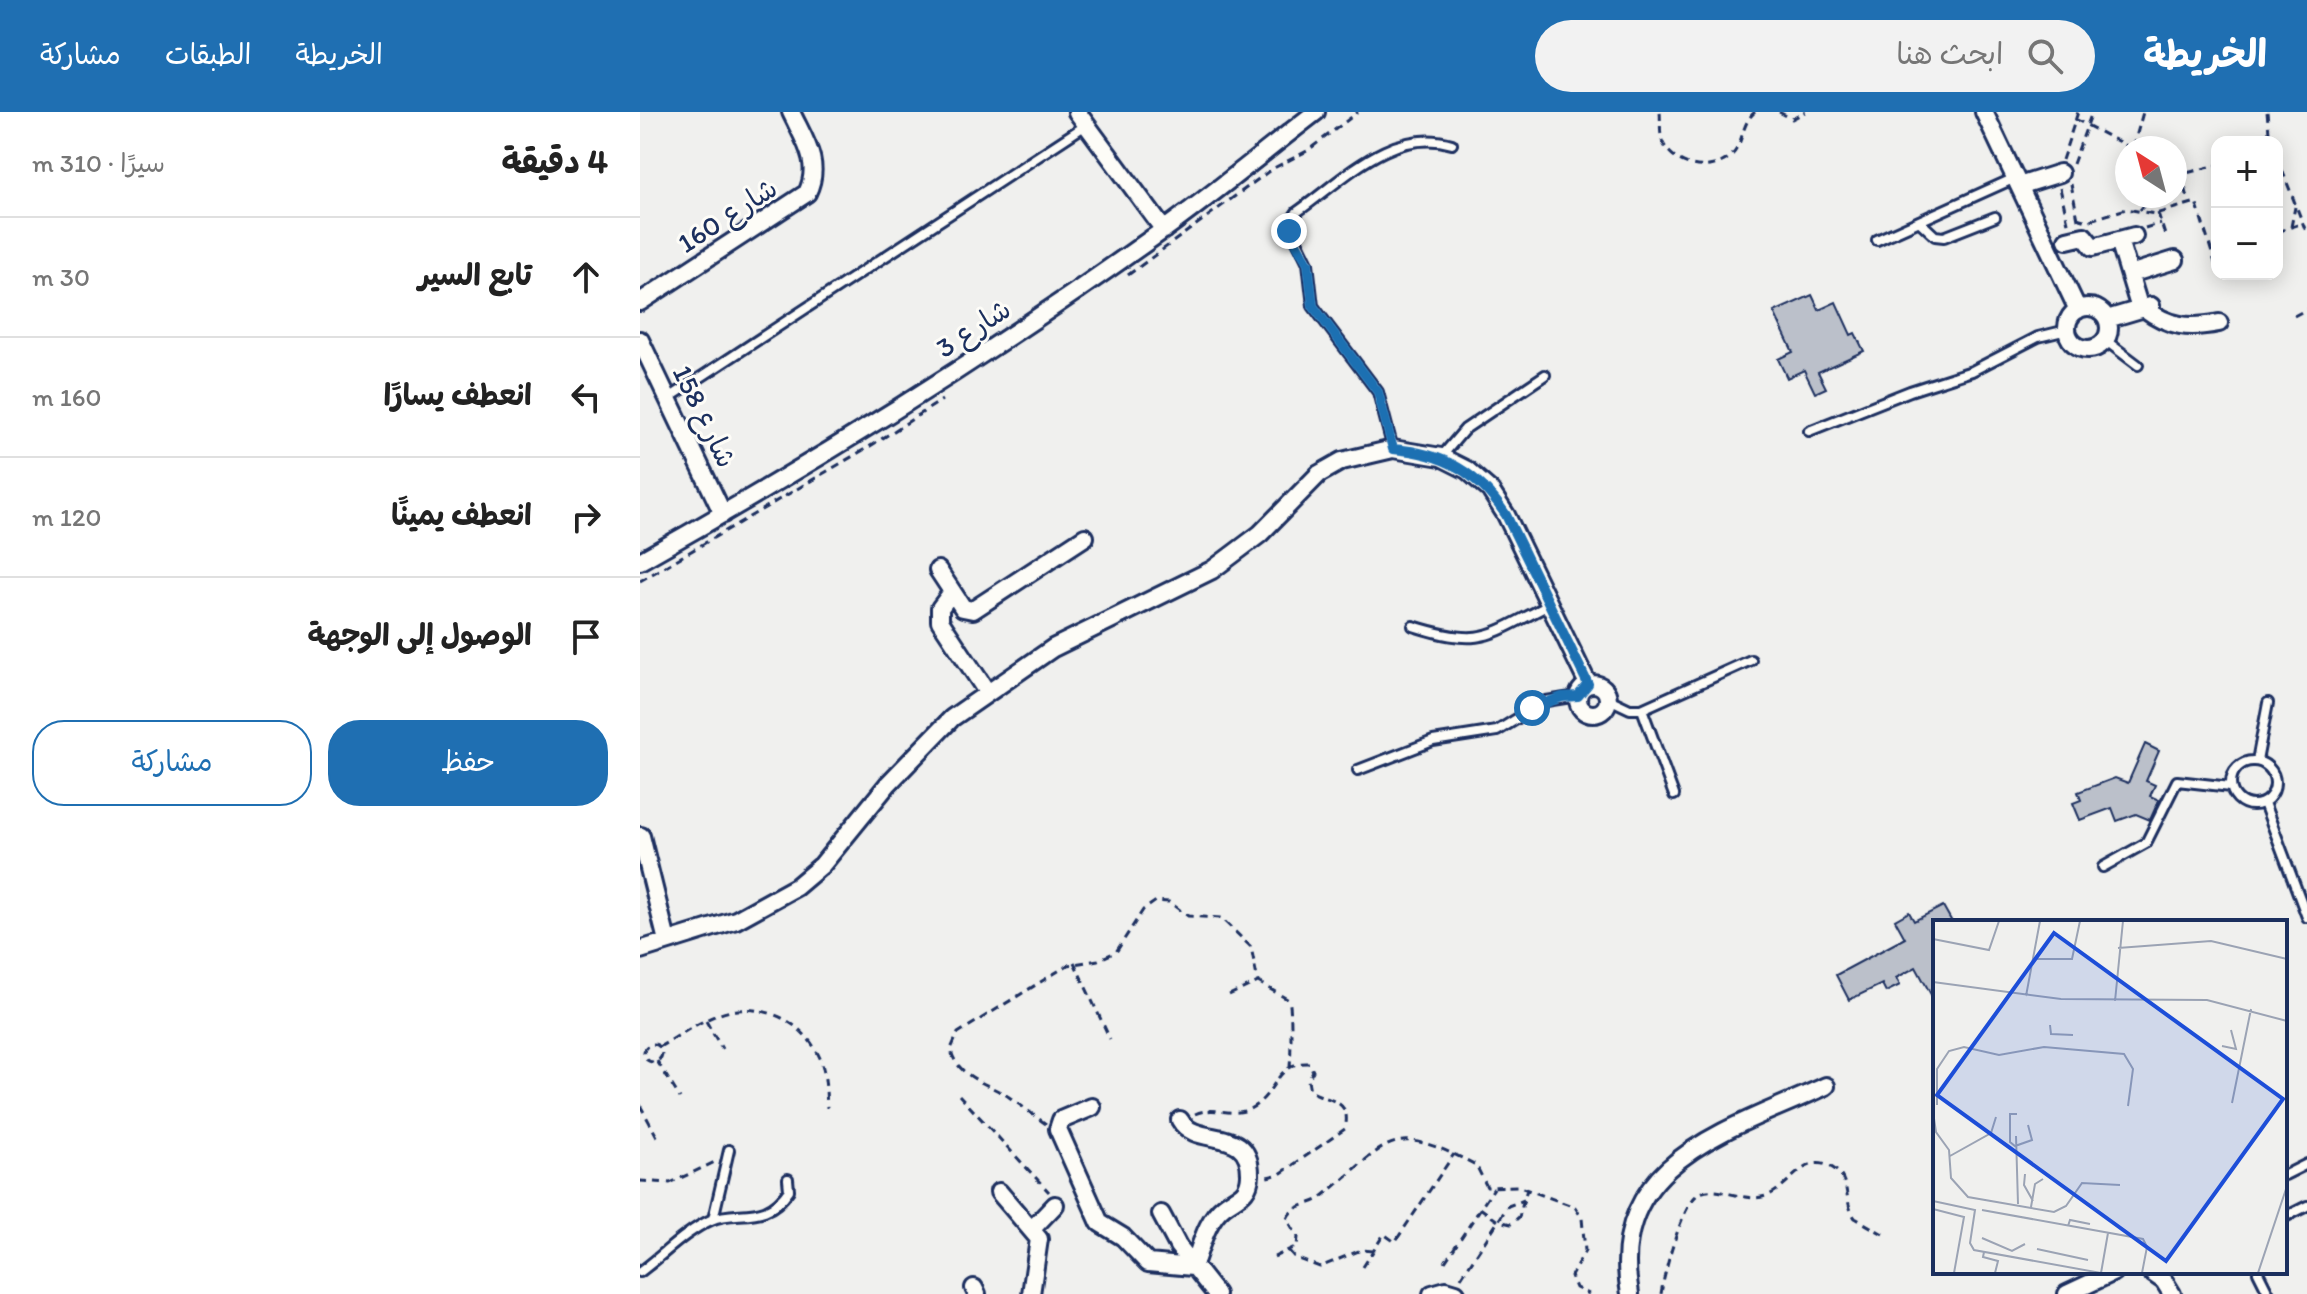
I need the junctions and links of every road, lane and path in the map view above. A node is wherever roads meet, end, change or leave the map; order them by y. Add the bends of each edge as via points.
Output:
1 (791, 112) edge
2 (1316, 112) edge
3 (1660, 112) edge
4 (1755, 112) edge
5 (1779, 112) edge
6 (1805, 112) edge
7 (1984, 112) edge
8 (2092, 112) edge
9 (2143, 112) edge
10 (2267, 112) edge
11 (1081, 118) edge
12 (2075, 119) dead end
13 (2085, 125) junction
14 (2136, 136) edge
15 (2269, 136) edge
16 (2115, 140) edge
17 (1452, 144) dead end
18 (2211, 167) edge
19 (2060, 173) dead end
20 (2284, 173) edge
21 (2187, 174) edge
22 (2017, 182) junction
23 (2187, 193) edge
24 (2190, 204) junction
25 (2296, 204) junction
26 (2140, 210) joint
27 (2158, 213) junction
28 (1995, 217) dead end
29 (2077, 218) junction
30 (1919, 221) junction
31 (2303, 223) junction
32 (2291, 227) junction
33 (1164, 230) junction
34 (2283, 230) edge
35 (2307, 234) edge
36 (2165, 235) dead end
37 (2075, 238) joint
38 (1877, 240) dead end
39 (2211, 244) edge
40 (2175, 260) dead end
41 (2130, 274) junction
42 (640, 302) edge
43 (2147, 307) junction
44 (2307, 309) edge
45 (2078, 310) junction
46 (2294, 316) dead end
47 (2107, 319) junction
48 (2219, 323) dead end
49 (2067, 330) junction
50 (640, 340) edge
51 (2105, 340) junction
52 (2138, 365) dead end
53 (1545, 375) dead end
54 (668, 399) junction
55 (1809, 431) dead end
56 (1393, 449) junction
57 (1441, 457) junction
58 (723, 514) junction
59 (1085, 537) dead end
60 (640, 561) edge
61 (938, 570) dead end
62 (952, 592) junction
63 (1549, 605) junction
64 (1413, 626) dead end
65 (1751, 660) dead end
66 (1583, 690) junction
67 (987, 692) junction
68 (1609, 699) junction
69 (2268, 703) dead end
70 (1642, 709) junction
71 (2257, 761) junction
72 (1358, 770) dead end
73 (2231, 787) junction
74 (1674, 795) dead end
75 (2264, 803) junction
76 (641, 836) edge
77 (2103, 867) dead end
78 (2307, 917) edge
79 (667, 941) junction
80 (640, 950) edge
81 (1074, 962) junction
82 (1258, 982) junction
83 (1229, 995) dead end
84 (706, 1021) junction
85 (1110, 1039) dead end
86 (659, 1047) junction
87 (722, 1049) dead end
88 (645, 1055) junction
89 (640, 1058) edge
90 (657, 1061) junction
91 (1290, 1067) junction
92 (1826, 1086) dead end
93 (959, 1095) dead end
94 (680, 1098) dead end
95 (640, 1105) edge
96 (1092, 1107) dead end
97 (827, 1108) dead end
98 (1180, 1120) joint
99 (1060, 1133) junction
100 (660, 1142) dead end
101 (729, 1153) joint
102 (1454, 1154) junction
103 (2307, 1164) edge
104 (2287, 1174) edge
105 (1250, 1178) junction
106 (788, 1179) dead end
107 (640, 1181) edge
108 (1494, 1188) junction
109 (1527, 1189) junction
110 (999, 1192) dead end
111 (1524, 1200) junction
112 (1055, 1205) joint
113 (2307, 1206) edge
114 (1480, 1208) junction
115 (1161, 1214) dead end
116 (2287, 1216) edge
117 (713, 1219) junction
118 (1498, 1221) junction
119 (1032, 1229) junction
120 (1883, 1234) dead end
121 (1289, 1251) junction
122 (1374, 1251) junction
123 (1274, 1257) dead end
124 (1445, 1262) dead end
125 (1193, 1267) junction
126 (1363, 1267) dead end
127 (640, 1272) edge
128 (2110, 1274) edge
129 (2155, 1274) edge
130 (2259, 1274) edge
131 (1456, 1292) edge
132 (1031, 1294) edge
133 (1216, 1294) edge
134 (1432, 1294) edge
135 (1589, 1294) edge
136 (1630, 1294) edge
137 (1661, 1294) edge
138 (2067, 1294) edge
139 (2172, 1294) edge
140 (2269, 1294) edge

1 - 42 street, شارع 160 via 815,163 807,193
2 - 33 street, شارع 3
3 - 4 path via 1661,137 1668,151 1699,167 1732,155
5 - 6 path via 1792,119
7 - 22 street
8 - 13 path
9 - 14 path
10 - 15 path
11 - 33 street
11 - 54 lane
12 - 13 path
13 - 16 path
13 - 29 path via 2071,177
17 - 56 lane via 1421,138 1390,146 1297,212 1289,224 1308,263 1313,306 1378,392
18 - 21 path
19 - 22 street
20 - 25 path
22 - 30 lane
22 - 45 street
23 - 24 path
24 - 27 path
24 - 39 path via 2196,202
25 - 31 path
25 - 32 path
26 - 27 path
26 - 29 path via 2087,221
27 - 36 path
28 - 30 lane via 1944,237 1935,236
29 - 37 path
30 - 38 lane
31 - 32 path
31 - 35 path
32 - 34 path
33 - 58 street, شارع 3 via 991,348
37 - 41 street via 2093,247 2127,238
40 - 41 street
41 - 43 street
43 - 47 street
43 - 48 street via 2156,317 2184,327
44 - 46 path
45 - 47 street via 2094,308
45 - 49 street via 2069,318
47 - 51 street
49 - 51 street via 2079,348 2097,348
49 - 55 lane
50 - 54 street, شارع 158
51 - 52 lane
53 - 57 lane via 1465,429
54 - 58 street, شارع 158
56 - 57 street
56 - 67 street via 1342,461 1319,474 1260,534 1212,570 1053,648
57 - 63 street via 1490,490
58 - 60 street, شارع 3
59 - 62 street via 973,610 963,608
61 - 62 street
62 - 67 street via 940,608 940,621
63 - 64 lane via 1473,639
63 - 66 street
65 - 70 lane
66 - 68 street via 1602,686
66 - 68 street via 1583,710 1592,714 1605,708
66 - 72 lane via 1546,701 1497,731 1433,741
67 - 79 street via 918,749 822,865 796,887 736,920
68 - 70 lane
69 - 71 lane
70 - 74 lane
71 - 73 lane via 2240,765
71 - 75 lane via 2274,777 2272,794
73 - 75 lane via 2246,804
73 - 77 lane via 2177,781 2146,843
75 - 78 lane
76 - 79 street
79 - 80 street
81 - 82 path via 1116,952 1143,910 1163,900 1188,916 1221,918 1251,947
81 - 85 path
81 - 99 path via 966,1025 951,1049 980,1084 1007,1095
82 - 83 path
82 - 91 path via 1289,1000
84 - 86 path
84 - 87 path
84 - 97 path via 740,1009 760,1010 797,1027 821,1060
86 - 88 path via 648,1047
86 - 90 path via 662,1056
88 - 89 path
88 - 90 path
90 - 94 path
91 - 98 path via 1253,1108 1232,1115 1203,1110
91 - 105 path via 1304,1062 1312,1066 1307,1086 1344,1107 1345,1129 1280,1174
92 - 136 street via 1680,1155 1655,1179 1637,1208 1627,1241
93 - 112 path
95 - 100 path
96 - 99 street via 1061,1120
98 - 105 street via 1192,1132 1237,1145 1245,1154
99 - 125 street via 1100,1223 1148,1263
101 - 107 path via 670,1183
101 - 117 lane
102 - 108 path via 1476,1165 1485,1185
102 - 121 path via 1423,1140 1382,1145 1319,1199 1290,1212 1288,1223 1298,1240
102 - 122 path via 1395,1242 1384,1234
103 - 104 lane
105 - 125 street via 1242,1196 1224,1206 1210,1224
106 - 117 lane via 786,1194 766,1210
108 - 109 path
108 - 114 path
109 - 111 path
109 - 135 path via 1570,1203 1579,1212 1584,1255 1571,1276 1576,1288
110 - 119 street
111 - 118 path via 1512,1202
111 - 118 path via 1516,1221
112 - 119 street
113 - 116 lane
114 - 118 path
114 - 124 path
115 - 125 street
117 - 127 lane
118 - 131 path
119 - 132 street via 1040,1243
120 - 137 path via 1855,1218 1845,1180 1820,1163 1807,1165 1779,1190 1757,1198 1701,1192 1688,1205
121 - 122 path via 1320,1267 1361,1250
121 - 123 path
122 - 126 path
125 - 133 street
128 - 138 street
129 - 139 street
130 - 140 lane
131 - 134 street

